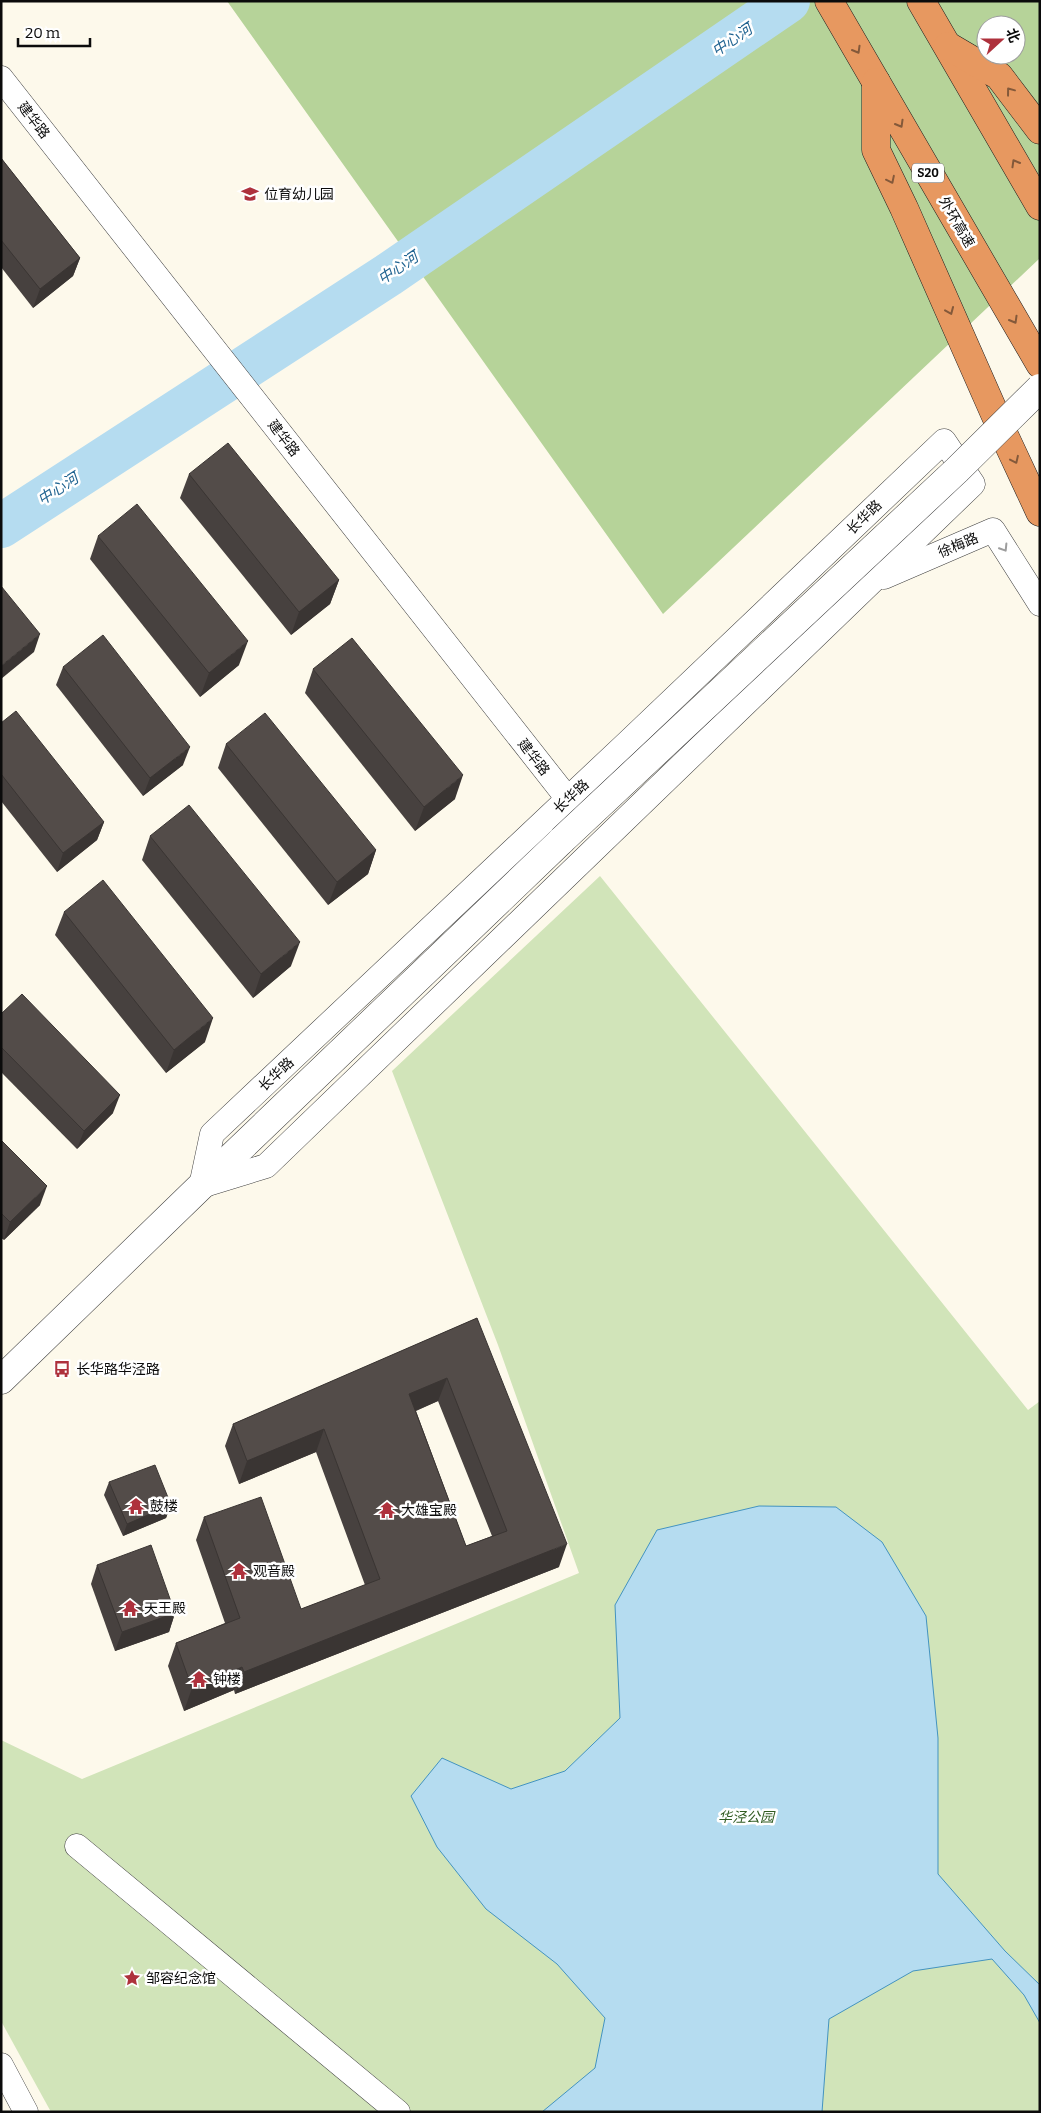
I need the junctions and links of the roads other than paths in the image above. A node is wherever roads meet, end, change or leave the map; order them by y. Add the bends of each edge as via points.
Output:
1 (921, 1) edge
2 (834, 9) edge
3 (946, 45) junction
4 (1, 78) edge
5 (876, 82) junction
6 (1040, 130) edge
7 (1040, 206) edge
8 (1040, 364) edge
9 (1040, 388) edge
10 (1040, 512) edge
11 (871, 583) junction
12 (1040, 604) edge
13 (568, 799) junction
14 (200, 1186) junction
15 (1, 1380) edge
16 (77, 1846) dead end
17 (1, 2065) edge
18 (26, 2112) edge
19 (398, 2112) edge

1 - 3 highway
2 -> 5 highway, 外环高速 / S20
6 -> 3 highway via 999,76
7 -> 3 highway
4 - 13 street, 建华路
5 -> 8 highway, 外环高速 / S20
5 -> 10 highway via 876,150
9 - 14 street, 长华路, bridge via 950,477 562,840
11 -> 12 street, 徐梅路 via 993,530
11 - 13 street, 长华路 via 973,484 944,441
11 - 14 street, 长华路 via 266,1166
13 - 14 street, 长华路 via 212,1134
14 - 15 street, 长华路
16 - 19 street
17 - 18 street

